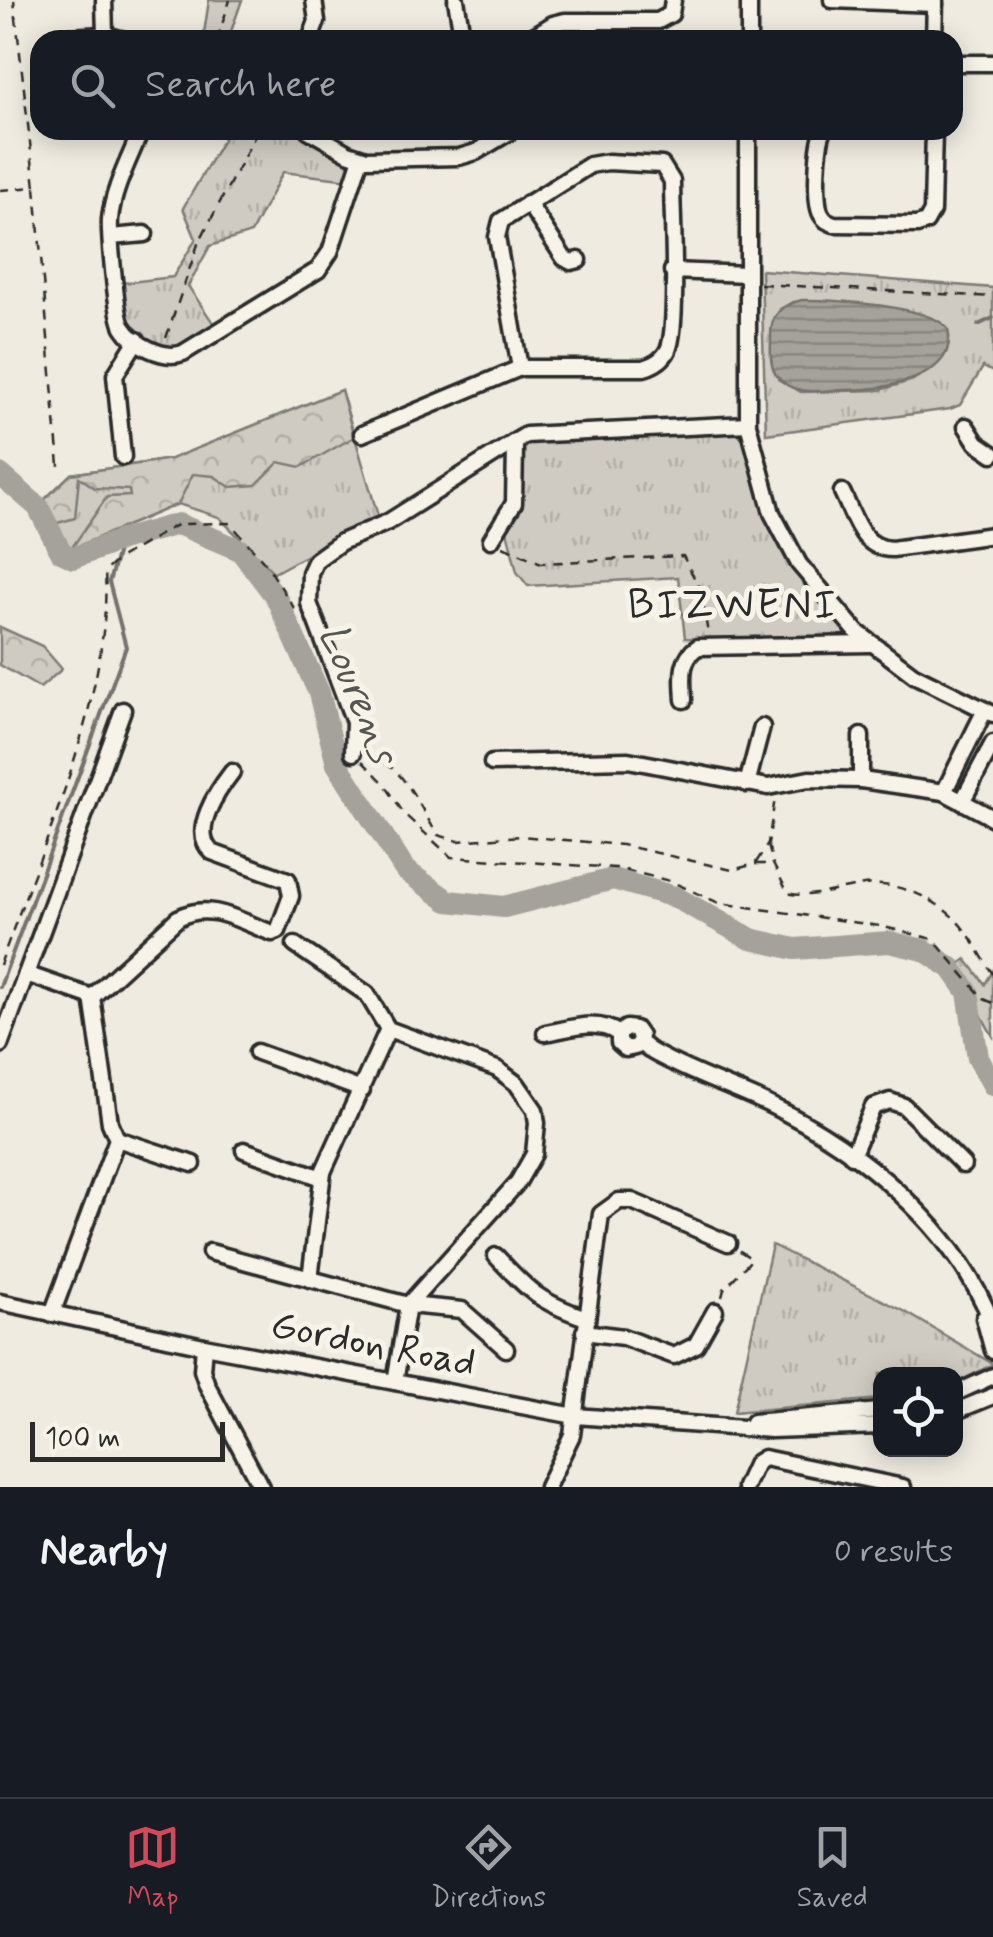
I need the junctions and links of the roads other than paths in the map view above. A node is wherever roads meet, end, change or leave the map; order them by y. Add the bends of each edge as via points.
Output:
1 (104, 0) edge
2 (314, 0) edge
3 (456, 0) edge
4 (674, 0) edge
5 (749, 0) edge
6 (832, 0) edge
7 (935, 2) edge
8 (590, 21) junction
9 (105, 30) edge
10 (314, 30) edge
11 (461, 30) edge
12 (544, 30) edge
13 (590, 30) edge
14 (749, 30) edge
15 (934, 30) edge
16 (963, 63) edge
17 (993, 63) edge
18 (137, 140) edge
19 (327, 140) edge
20 (496, 140) edge
21 (748, 140) edge
22 (819, 140) edge
23 (934, 140) edge
24 (361, 158) junction
25 (528, 203) junction
26 (145, 234) dead end
27 (111, 237) junction
28 (579, 260) dead end
29 (672, 271) junction
30 (746, 279) junction
31 (137, 340) junction
32 (520, 368) junction
33 (748, 424) junction
34 (966, 426) dead end
35 (362, 434) dead end
36 (516, 441) junction
37 (993, 454) edge
38 (123, 457) dead end
39 (842, 492) dead end
40 (993, 536) edge
41 (491, 540) road end
42 (871, 644) junction
43 (684, 700) dead end
44 (122, 710) dead end
45 (989, 712) edge
46 (762, 727) dead end
47 (861, 736) dead end
48 (993, 744) edge
49 (353, 753) road end
50 (492, 763) dead end
51 (232, 772) dead end
52 (860, 780) junction
53 (747, 784) junction
54 (944, 792) junction
55 (962, 802) junction
56 (993, 818) edge
57 (296, 945) dead end
58 (26, 974) junction
59 (92, 996) junction
60 (388, 1029) junction
61 (545, 1034) dead end
62 (0, 1045) edge
63 (258, 1052) dead end
64 (362, 1090) junction
65 (117, 1139) junction
66 (244, 1150) dead end
67 (852, 1156) junction
68 (193, 1164) dead end
69 (964, 1164) dead end
70 (322, 1178) junction
71 (728, 1242) road end
72 (210, 1252) dead end
73 (496, 1256) dead end
74 (310, 1279) junction
75 (980, 1298) junction
76 (0, 1302) edge
77 (408, 1304) junction
78 (715, 1311) road end
79 (52, 1314) junction
80 (585, 1325) junction
81 (993, 1326) edge
82 (204, 1346) junction
83 (506, 1349) dead end
84 (993, 1351) edge
85 (993, 1376) edge
86 (395, 1382) junction
87 (963, 1390) edge
88 (993, 1396) edge
89 (963, 1408) edge
90 (873, 1411) edge
91 (575, 1416) junction
92 (738, 1425) junction
93 (873, 1426) edge
94 (261, 1487) edge
95 (547, 1487) edge
96 (745, 1487) edge
97 (903, 1487) edge

1 - 9 street
2 - 10 street
3 - 11 street
4 - 8 street via 670,14 658,21
5 - 14 street
6 - 7 street
7 - 15 street
8 - 12 street via 558,22
8 - 13 street
16 - 17 street
18 - 27 street via 112,211
19 - 24 street
20 - 24 street via 459,157
21 - 30 street
22 - 23 street via 822,217 834,224 900,225 922,224 932,211
24 - 31 street via 318,270 174,356
25 - 28 street via 564,258
25 - 29 street via 590,165 662,165 672,181
25 - 32 street via 504,218 497,233
26 - 27 street
27 - 31 street via 120,323
29 - 30 street
29 - 32 street via 671,339 654,364
30 - 33 street
31 - 38 street via 115,375
32 - 35 street
33 - 36 street via 542,432
33 - 42 street via 787,543 834,609
34 - 37 street
36 - 41 street via 514,503
36 - 49 street via 316,560 308,603 354,722
39 - 40 street via 864,537 878,548
42 - 43 street via 698,647 682,672
42 - 45 street via 914,676
44 - 58 street
45 - 54 street
46 - 53 street
47 - 52 street
48 - 55 street
50 - 53 street via 628,760
51 - 59 street via 213,802 204,842 212,852 288,880 291,896 275,933 215,911 188,912
52 - 53 street
52 - 54 street
54 - 55 street
55 - 56 street
57 - 60 street via 368,994
58 - 59 street
58 - 62 street
59 - 65 street
60 - 64 street
60 - 77 street via 498,1068 529,1099 537,1123 534,1154 518,1182
61 - 67 street via 608,1026 626,1049 639,1042 791,1116
63 - 64 street
64 - 70 street
65 - 68 street
65 - 79 street
66 - 70 street
67 - 69 street via 873,1107 890,1101 904,1106
67 - 75 street via 922,1218
70 - 74 street
71 - 80 street via 632,1201 613,1204 598,1221
72 - 74 street
73 - 80 street via 535,1296
74 - 77 street
75 - 81 street
75 - 84 street
76 - 79 street, Gordon Road
77 - 83 street via 462,1310
77 - 86 street
78 - 80 street via 696,1344 674,1356
79 - 82 street, Gordon Road
80 - 91 street
82 - 86 street, Gordon Road
82 - 94 street via 207,1385
85 - 87 street
86 - 91 street, Gordon Road
88 - 89 street
90 - 92 street, Gordon Road
91 - 92 street, Gordon Road
91 - 95 street via 569,1445
92 - 93 street, Gordon Road
96 - 97 street via 764,1458

